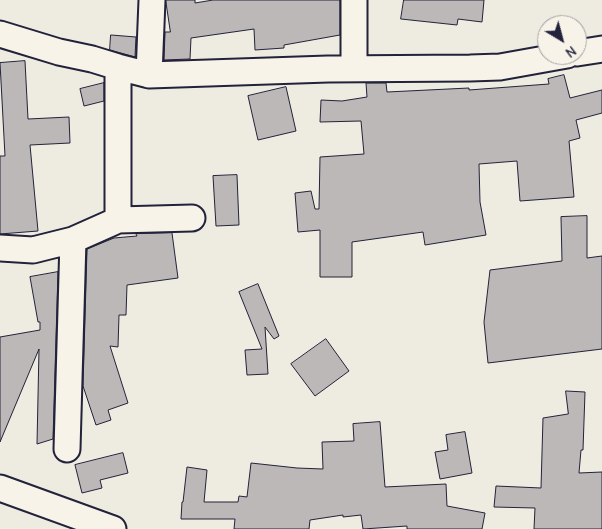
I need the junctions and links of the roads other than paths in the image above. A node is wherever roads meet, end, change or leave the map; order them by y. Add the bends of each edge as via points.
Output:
1 (152, 0) edge
2 (354, 0) edge
3 (0, 34) edge
4 (602, 49) edge
5 (587, 51) edge
6 (537, 60) edge
7 (118, 67) junction
8 (354, 69) junction
9 (149, 75) junction
10 (192, 218) dead end
11 (118, 220) junction
12 (73, 240) junction
13 (0, 248) edge
14 (67, 450) dead end
15 (0, 488) edge
16 (113, 529) edge

1 - 9 street
2 - 8 street
3 - 7 street
4 - 5 street
6 - 8 street via 493,67
7 - 9 street
7 - 11 street
8 - 9 street
10 - 11 street
11 - 12 street
12 - 13 street via 33,250
12 - 14 street
15 - 16 street

